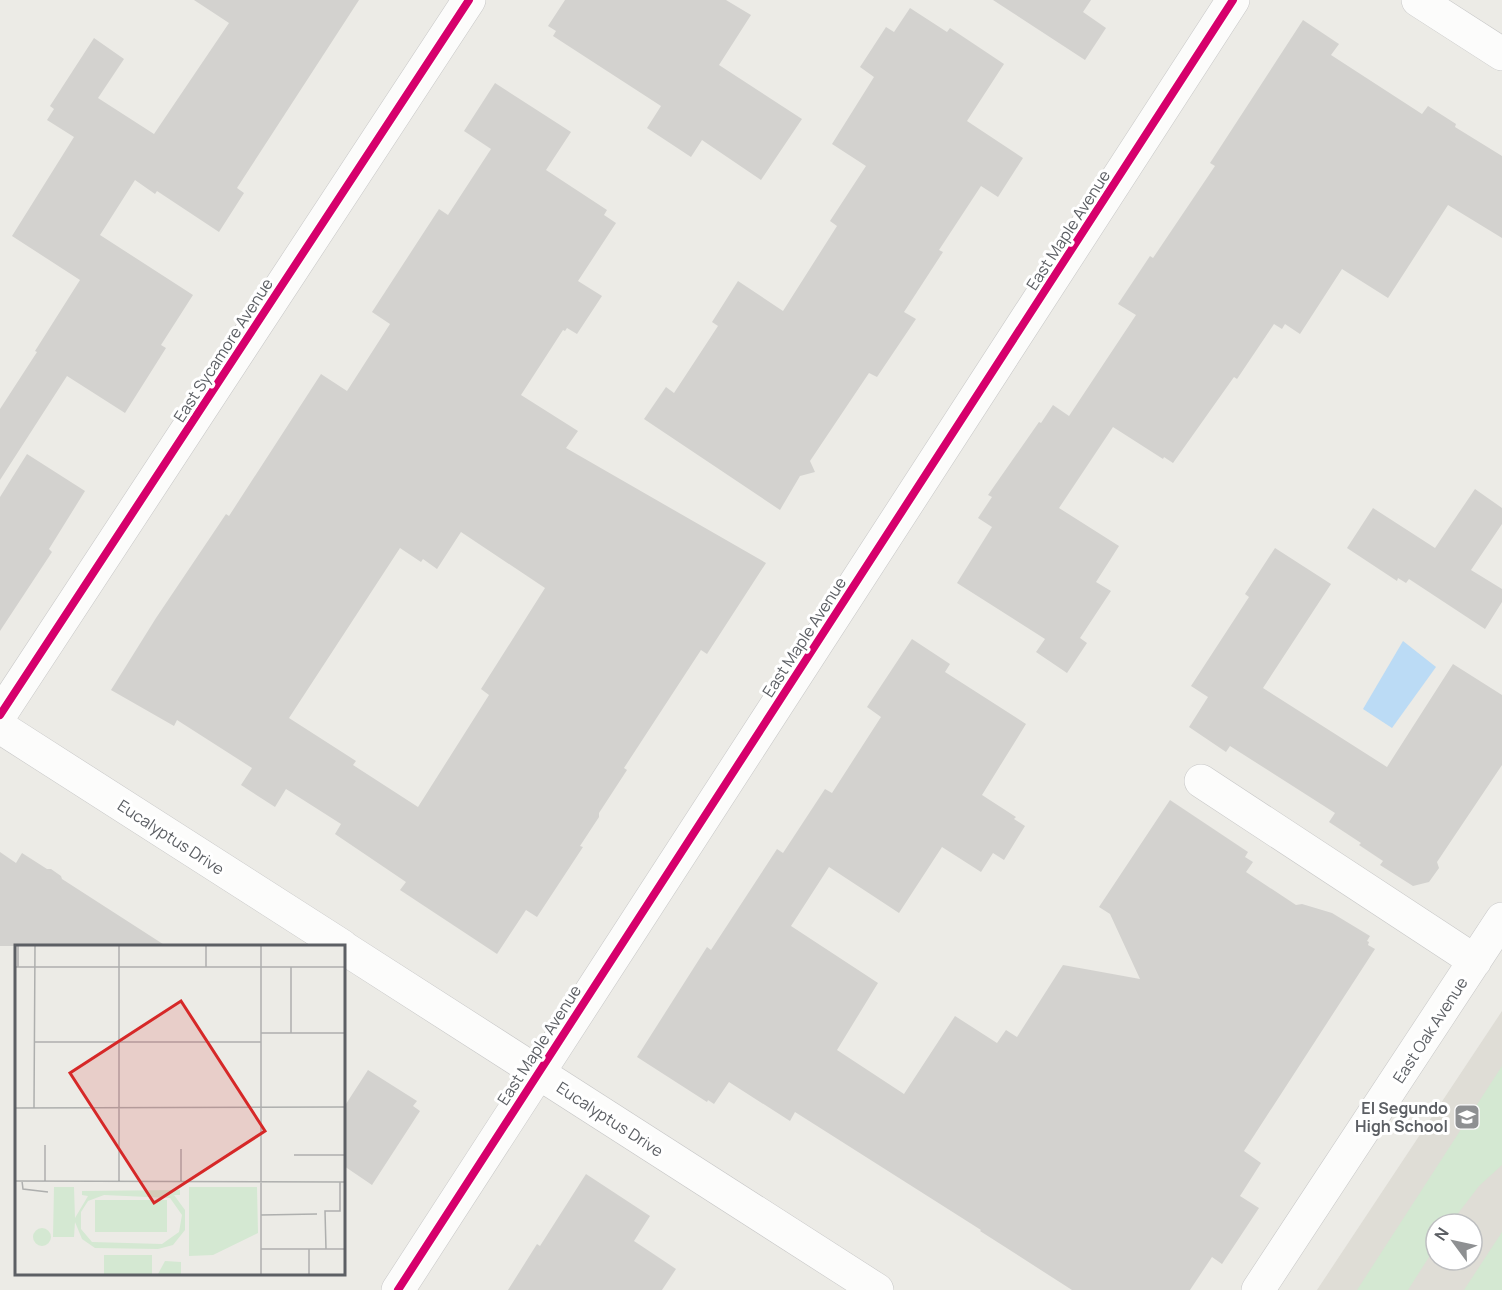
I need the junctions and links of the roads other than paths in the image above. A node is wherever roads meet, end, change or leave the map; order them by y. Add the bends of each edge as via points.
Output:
1 (469, 0) edge
2 (1233, 0) edge
3 (1418, 0) edge
4 (1502, 54) edge
5 (0, 715) edge
6 (0, 727) edge
7 (1201, 781) dead end
8 (1502, 919) edge
9 (340, 945) edge
10 (345, 948) edge
11 (1475, 961) junction
12 (538, 1072) junction
13 (398, 1290) edge
14 (877, 1290) edge
15 (1258, 1290) edge

1 - 5 street, East Sycamore Avenue
2 - 12 street, East Maple Avenue
3 - 4 street
6 - 9 street, Eucalyptus Drive
7 - 11 street
8 - 11 street, East Oak Avenue
10 - 12 street, Eucalyptus Drive
11 - 15 street, East Oak Avenue
12 - 13 street, East Maple Avenue
12 - 14 street, Eucalyptus Drive

